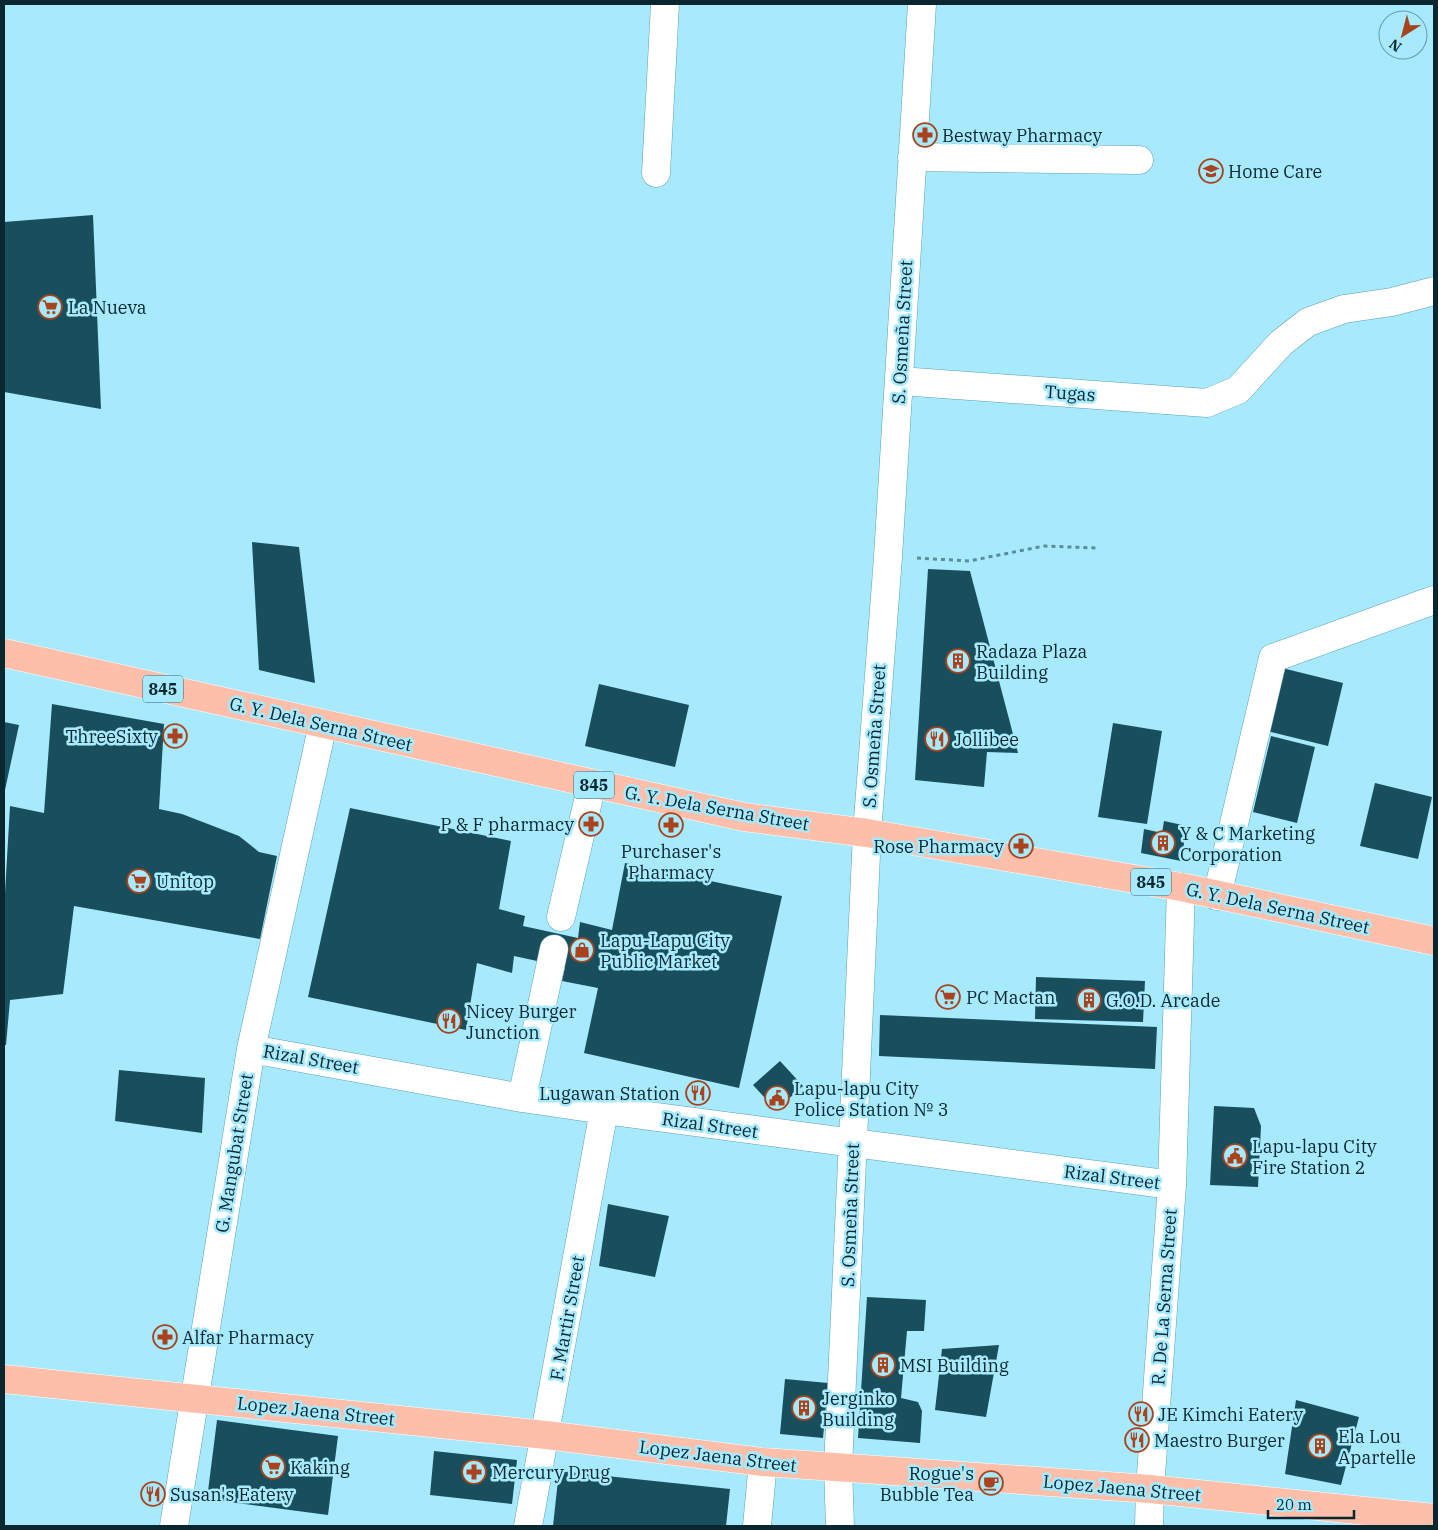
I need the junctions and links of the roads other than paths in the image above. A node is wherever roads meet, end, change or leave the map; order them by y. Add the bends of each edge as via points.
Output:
1 (665, 4) edge
2 (922, 4) edge
3 (912, 157) junction
4 (1139, 160) dead end
5 (656, 172) dead end
6 (1434, 291) edge
7 (900, 381) junction
8 (1434, 600) edge
9 (4, 653) edge
10 (323, 724) junction
11 (592, 784) junction
12 (867, 833) junction
13 (1181, 887) junction
14 (1217, 896) junction
15 (561, 918) dead end
16 (1434, 941) edge
17 (554, 949) dead end
18 (251, 1049) junction
19 (522, 1098) junction
20 (604, 1110) junction
21 (852, 1144) junction
22 (1172, 1185) junction
23 (4, 1379) edge
24 (195, 1399) junction
25 (546, 1434) junction
26 (763, 1462) junction
27 (838, 1468) junction
28 (1150, 1488) junction
29 (1434, 1518) edge
30 (174, 1526) edge
31 (528, 1526) edge
32 (757, 1526) edge
33 (840, 1526) edge
34 (1150, 1526) edge

1 - 5 street
2 - 3 street, S. Osmeña Street
3 - 4 street
3 - 7 street, S. Osmeña Street
6 - 7 street, Tugas via 1392,302 1344,308 1308,322 1281,343 1238,390 1207,403
7 - 12 street, S. Osmeña Street
8 - 14 street via 1273,658
9 - 10 main road, G. Y. Dela Serna Street / 845
10 - 11 main road, G. Y. Dela Serna Street / 845
10 - 18 street, G. Mangubat Street
11 - 12 main road, G. Y. Dela Serna Street / 845 via 744,817
11 - 15 street
12 - 13 main road, G. Y. Dela Serna Street / 845
12 - 21 street, S. Osmeña Street
13 - 14 main road, G. Y. Dela Serna Street / 845
13 - 22 street, R. De La Serna Street
14 - 16 main road, G. Y. Dela Serna Street / 845
17 - 19 street
18 - 19 street, Rizal Street
18 - 24 street, G. Mangubat Street
19 - 20 street, Rizal Street
20 - 21 street, Rizal Street
20 - 25 street, F. Martir Street
21 - 22 street, Rizal Street
21 - 27 street, S. Osmeña Street
22 - 28 street, R. De La Serna Street
23 - 24 main road, Lopez Jaena Street
24 - 25 main road, Lopez Jaena Street
24 - 30 street, G. Mangubat Street
25 - 26 main road, Lopez Jaena Street
25 - 31 street, F. Martir Street
26 - 27 main road, Lopez Jaena Street
26 - 32 street
27 - 28 main road, Lopez Jaena Street
27 - 33 street, S. Osmeña Street
28 - 29 main road, Lopez Jaena Street
28 - 34 street, R. De La Serna Street

